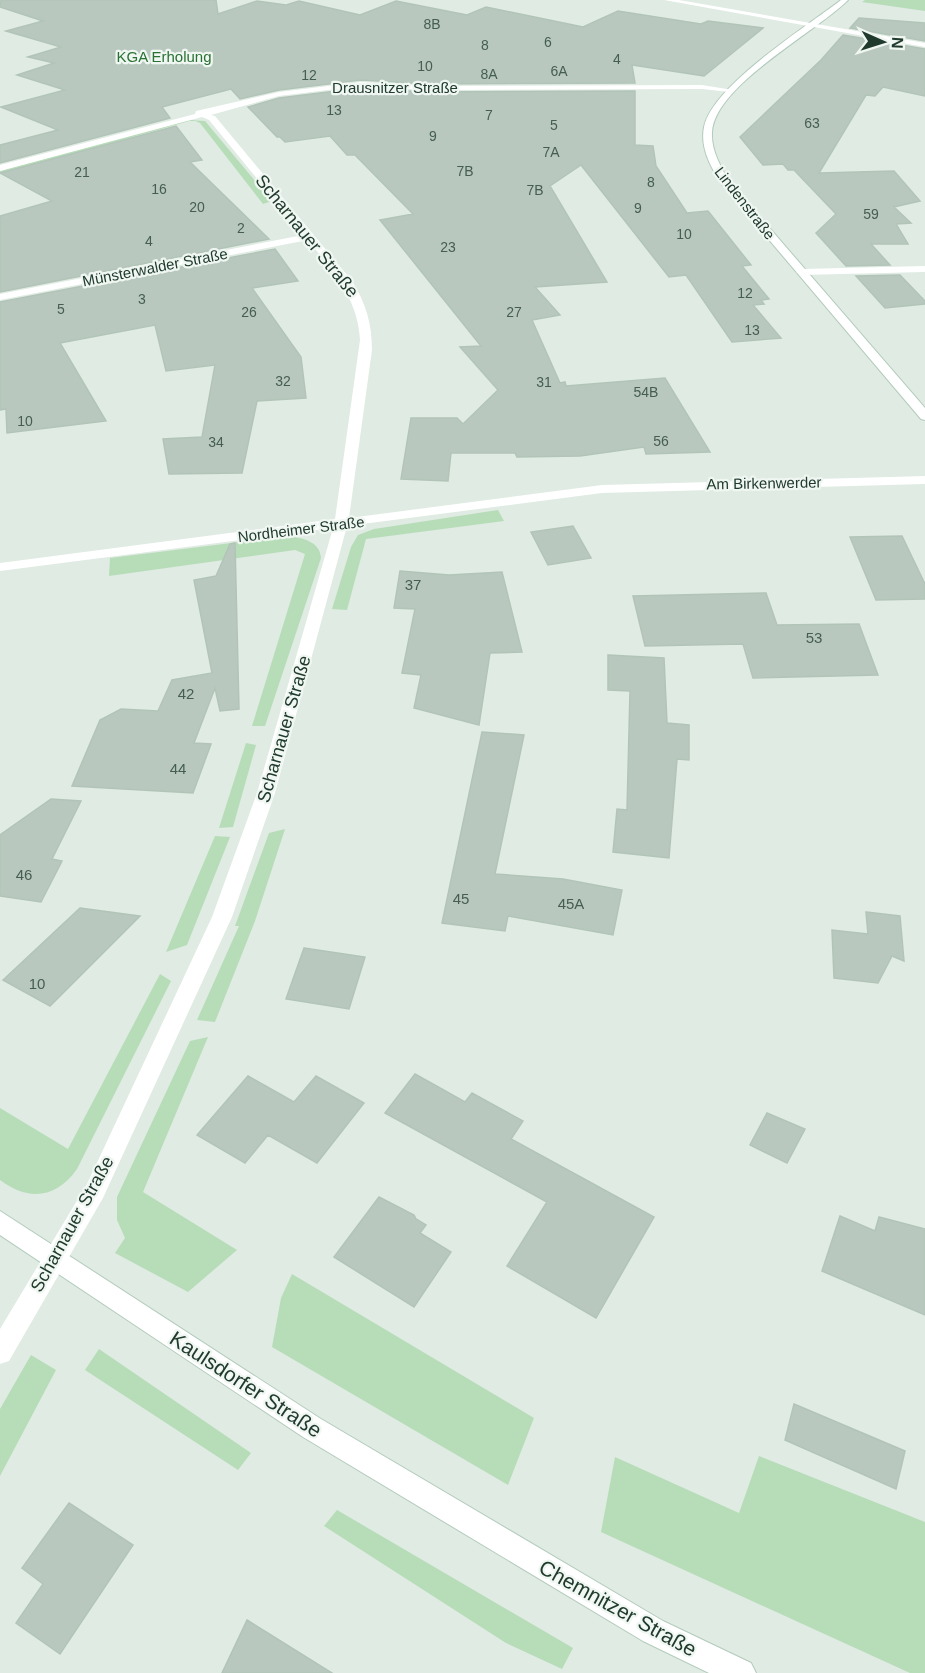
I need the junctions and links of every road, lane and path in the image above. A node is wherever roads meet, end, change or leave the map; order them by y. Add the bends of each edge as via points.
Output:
1 (667, 0) edge
2 (845, 0) edge
3 (812, 26) junction
4 (925, 45) edge
5 (729, 90) junction
6 (199, 113) junction
7 (0, 168) edge
8 (309, 237) junction
9 (925, 268) edge
10 (801, 272) junction
11 (0, 297) edge
12 (925, 416) edge
13 (925, 480) edge
14 (602, 489) joint
15 (341, 524) junction
16 (0, 567) edge
17 (0, 1222) edge
18 (55, 1258) junction
19 (0, 1352) edge
20 (496, 1539) joint
21 (741, 1673) edge

1 - 3 street
2 - 3 street, Lindenstraße
3 - 4 street
3 - 5 street, Lindenstraße
5 - 6 street, Drausnitzer Straße via 362,84 288,92
5 - 10 street, Lindenstraße via 713,108 709,155 724,181
6 - 7 street, Drausnitzer Straße
6 - 8 street, Scharnauer Straße via 212,118
8 - 11 street, Münsterwalder Straße
8 - 15 street, Scharnauer Straße via 348,283 361,304 367,325
9 - 10 street
10 - 12 street, Lindenstraße
13 - 14 street, Am Birkenwerder
14 - 15 street, Nordheimer Straße
15 - 16 street, Nordheimer Straße
15 - 18 street, Scharnauer Straße via 266,793 222,917 95,1191
17 - 18 street, Kaulsdorfer Straße
18 - 19 street, Scharnauer Straße
18 - 20 street, Kaulsdorfer Straße via 312,1428
20 - 21 street, Chemnitzer Straße via 653,1631

